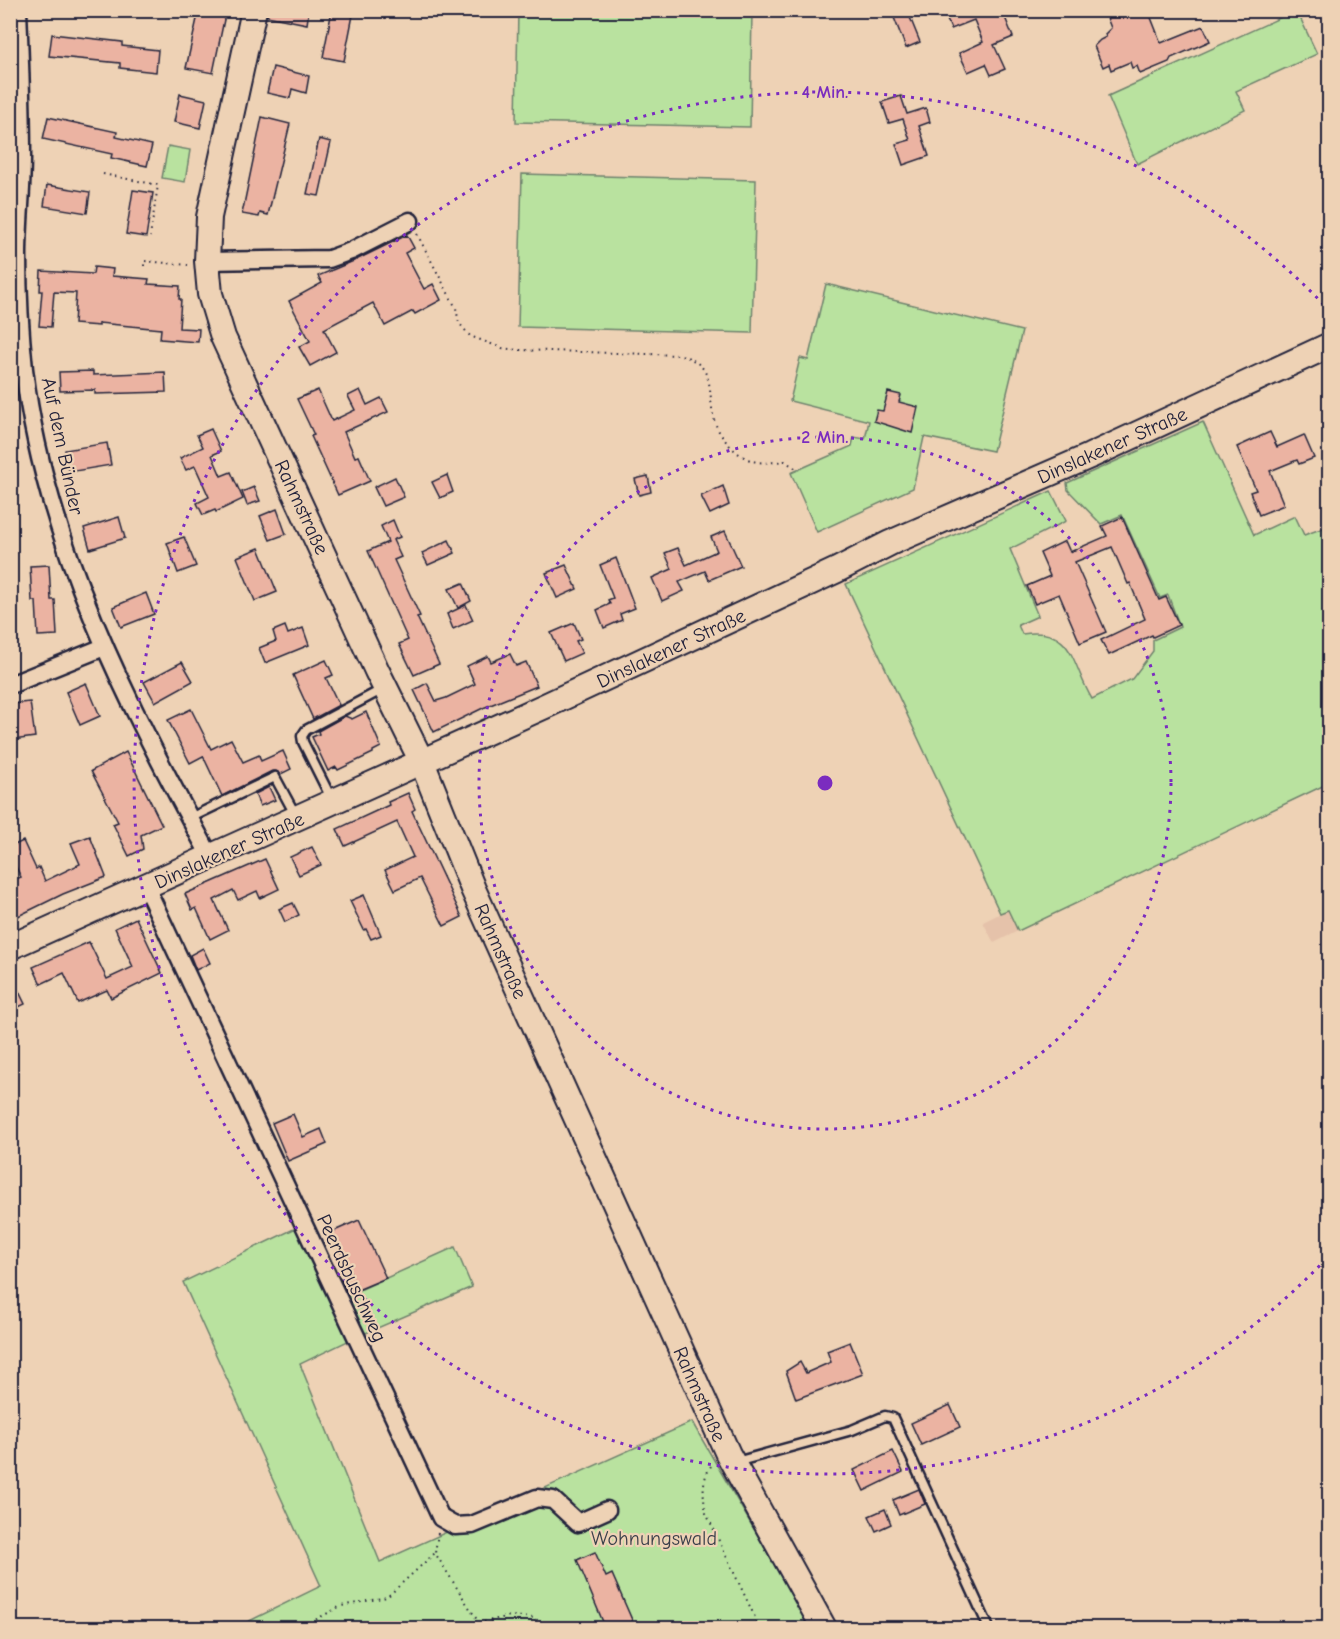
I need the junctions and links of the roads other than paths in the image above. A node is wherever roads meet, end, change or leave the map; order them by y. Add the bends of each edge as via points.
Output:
1 (18, 10) edge
2 (254, 10) edge
3 (16, 171) edge
4 (410, 221) road end
5 (207, 261) junction
6 (1329, 345) edge
7 (104, 647) junction
8 (10, 685) edge
9 (385, 688) junction
10 (422, 762) junction
11 (333, 802) junction
12 (190, 818) junction
13 (298, 819) junction
14 (211, 858) junction
15 (146, 887) junction
16 (10, 947) edge
17 (730, 1459) junction
18 (607, 1510) dead end
19 (824, 1629) edge
20 (989, 1629) edge

1 - 3 street, Auf dem Bünder
2 - 5 main road, Rahmstraße via 209,217
3 - 7 street, Auf dem Bünder via 21,329 35,439 65,546
4 - 5 street via 329,259
5 - 9 main road, Rahmstraße via 210,294 223,337
6 - 10 main road, Dinslakener Straße via 890,543
7 - 8 street
7 - 12 street, Auf dem Bünder
9 - 10 main road, Rahmstraße
9 - 11 lane via 306,730 302,736
10 - 11 main road, Dinslakener Straße
10 - 17 main road, Rahmstraße via 473,889
11 - 13 main road, Dinslakener Straße
12 - 13 lane via 275,777
12 - 14 street, Auf dem Bünder
13 - 14 main road, Dinslakener Straße
14 - 15 main road, Dinslakener Straße
15 - 16 main road, Dinslakener Straße
15 - 18 street, Peerdsbuschweg via 441,1518 455,1526 472,1525 537,1498 553,1500 578,1523
17 - 19 main road, Rahmstraße
17 - 20 lane via 852,1430 885,1416 893,1418

